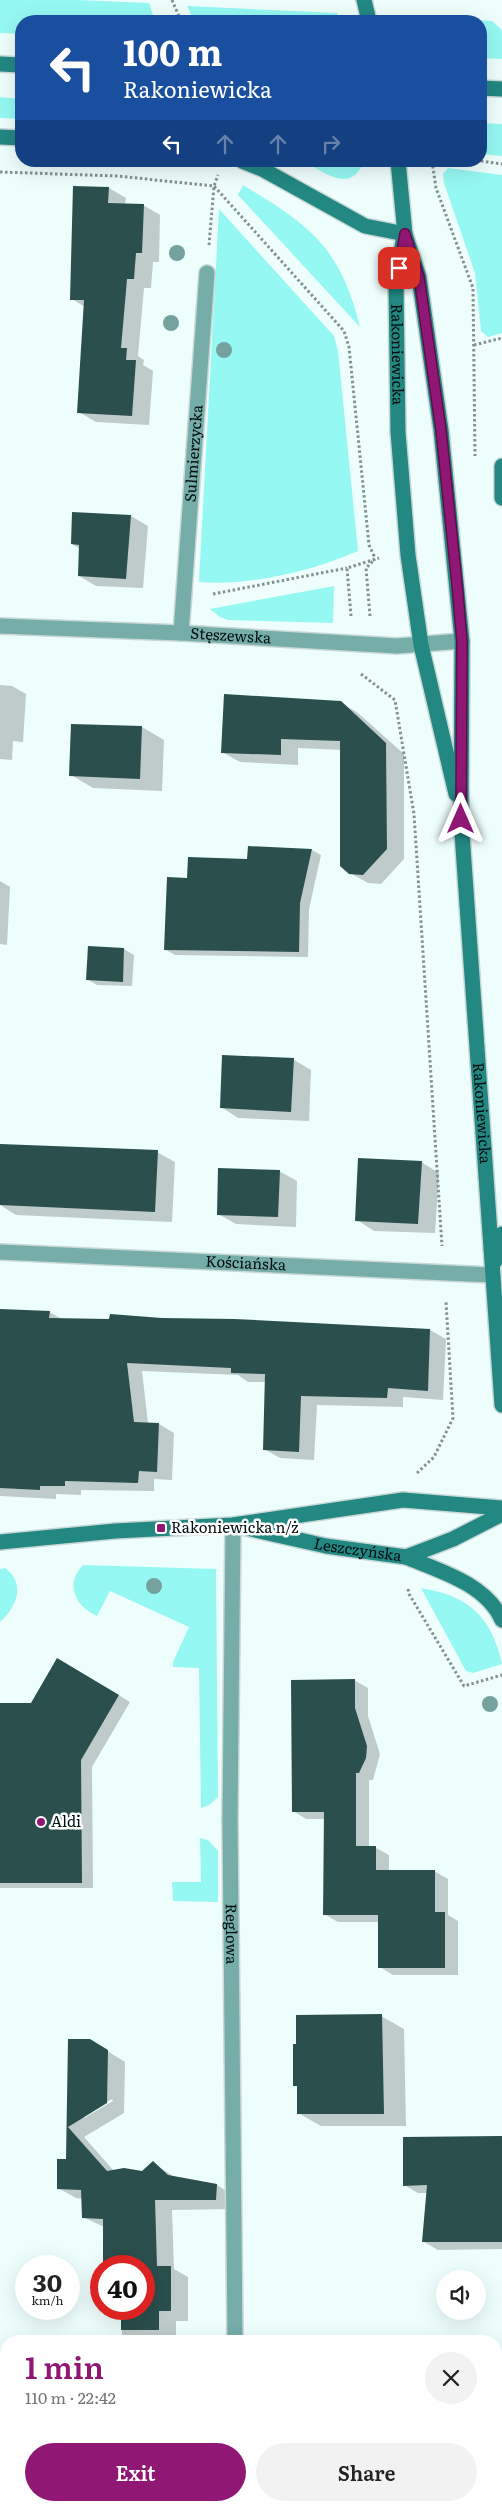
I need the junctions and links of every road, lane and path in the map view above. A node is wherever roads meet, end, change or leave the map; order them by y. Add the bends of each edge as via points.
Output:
1 (172, 0) edge
2 (364, 0) edge
3 (178, 15) edge
4 (368, 15) edge
5 (0, 64) edge
6 (15, 65) edge
7 (487, 88) edge
8 (502, 89) edge
9 (0, 137) edge
10 (15, 138) edge
11 (487, 162) edge
12 (502, 164) edge
13 (257, 167) edge
14 (399, 167) edge
15 (433, 167) edge
16 (0, 172) edge
17 (214, 186) junction
18 (405, 234) junction
19 (207, 273) joint
20 (502, 338) edge
21 (474, 345) junction
22 (475, 460) dead end
23 (502, 466) edge
24 (502, 498) edge
25 (375, 558) junction
26 (347, 568) junction
27 (184, 599) junction
28 (0, 626) edge
29 (181, 633) junction
30 (462, 641) junction
31 (354, 643) junction
32 (372, 644) junction
33 (420, 645) junction
34 (461, 819) junction
35 (502, 1234) edge
36 (0, 1252) edge
37 (444, 1272) junction
38 (491, 1275) junction
39 (502, 1405) edge
40 (403, 1500) junction
41 (502, 1508) edge
42 (502, 1514) edge
43 (234, 1525) junction
44 (0, 1542) edge
45 (406, 1557) junction
46 (502, 1620) edge
47 (502, 1675) edge
48 (235, 2335) edge

1 - 3 path
2 - 4 street
5 - 6 street
7 - 8 street
9 - 10 street
11 - 12 path
13 - 18 street via 365,226
14 - 18 street
15 - 21 path via 436,188 472,288
16 - 17 path via 117,176
17 - 19 path
17 - 25 path via 344,331 349,347 369,544
18 - 30 street, Rakoniewicka via 419,277 441,430
18 - 33 street, Rakoniewicka via 396,285 398,432 408,555
19 - 27 street, Sulmierzycka
20 - 21 path
21 - 22 path
23 - 24 street
25 - 26 path
25 - 32 path via 366,568
26 - 27 path
26 - 31 path
27 - 29 street, Sulmierzycka
28 - 29 street, Stęszewska
29 - 31 street, Stęszewska
30 - 33 street, Stęszewska
30 - 34 street, Rakoniewicka
31 - 32 street, Stęszewska
31 - 37 path via 355,669 395,700 414,814
32 - 33 street, Stęszewska
33 - 34 street, Rakoniewicka
34 - 38 street, Rakoniewicka
35 - 38 street
36 - 37 street, Kościańska
37 - 38 street, Kościańska
37 - 40 path via 453,1418 434,1457 407,1482
38 - 39 street, Rakoniewicka
40 - 41 street, Leszczyńska
40 - 43 street, Leszczyńska
42 - 45 street, Leszczyńska via 453,1539
43 - 44 street, Leszczyńska via 115,1531
43 - 45 street, Leszczyńska via 326,1546
43 - 48 street, Reglowa via 230,1828
45 - 46 street via 458,1578 496,1607
45 - 47 path via 409,1594 464,1686

